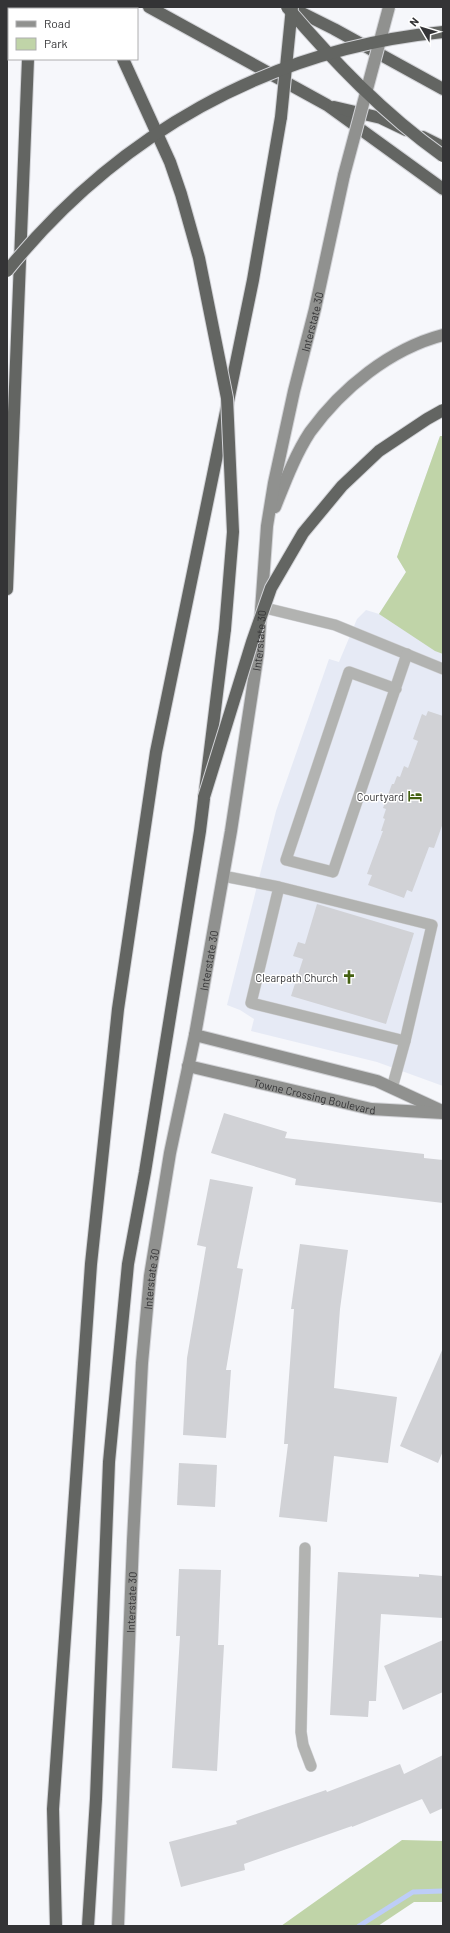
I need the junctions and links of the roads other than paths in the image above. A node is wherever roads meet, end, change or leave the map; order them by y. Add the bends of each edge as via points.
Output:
1 (149, 7) edge
2 (290, 7) edge
3 (389, 7) edge
4 (443, 32) edge
5 (28, 60) edge
6 (123, 60) edge
7 (443, 89) edge
8 (327, 105) junction
9 (443, 147) edge
10 (443, 156) edge
11 (443, 189) edge
12 (7, 271) edge
13 (443, 335) edge
14 (443, 410) edge
15 (267, 526) junction
16 (7, 589) edge
17 (261, 607) junction
18 (407, 654) junction
19 (443, 669) edge
20 (396, 690) junction
21 (204, 797) junction
22 (223, 876) junction
23 (279, 887) junction
24 (195, 1035) junction
25 (405, 1041) junction
26 (188, 1066) junction
27 (392, 1088) junction
28 (443, 1112) edge
29 (305, 1548) dead end
30 (311, 1766) dead end
31 (56, 1926) edge
32 (88, 1926) edge
33 (118, 1926) edge

1 - 8 highway
2 - 7 highway
2 - 10 highway, bridge via 348,75 416,136
2 - 31 highway, bridge via 281,117 253,280 156,752 118,1009 91,1264 54,1801
3 - 15 main road, Interstate 30, bridge via 344,175 315,309 292,399
4 - 12 highway, bridge via 368,44 316,58 267,74 195,110 134,148 101,174 49,223
5 - 16 highway
6 - 21 highway, bridge via 170,162 181,194 199,258 227,398 233,532 225,629
8 - 9 highway via 381,118
8 - 11 highway
13 - 15 main road via 425,340 394,356 361,378 334,403 310,433 293,464
14 - 21 highway, bridge via 379,452 342,486 303,532 271,588
15 - 17 main road, Interstate 30
17 - 18 lane via 335,625
17 - 22 main road, Interstate 30 via 258,653
18 - 19 lane
18 - 20 lane
20 - 20 lane via 333,872 286,860 349,672
21 - 32 highway via 161,1075 128,1264 109,1462 96,1799
22 - 23 lane
22 - 24 main road, Interstate 30
23 - 25 lane via 432,925
23 - 25 lane via 251,1003
24 - 26 main road, Interstate 30
24 - 27 main road, Towne Crossing Boulevard via 377,1081
25 - 27 lane
26 - 28 main road, Towne Crossing Boulevard via 371,1109
26 - 33 main road, Interstate 30 via 170,1153 150,1276 142,1363
27 - 28 main road, Towne Crossing Boulevard
29 - 30 lane via 302,1732 303,1744

